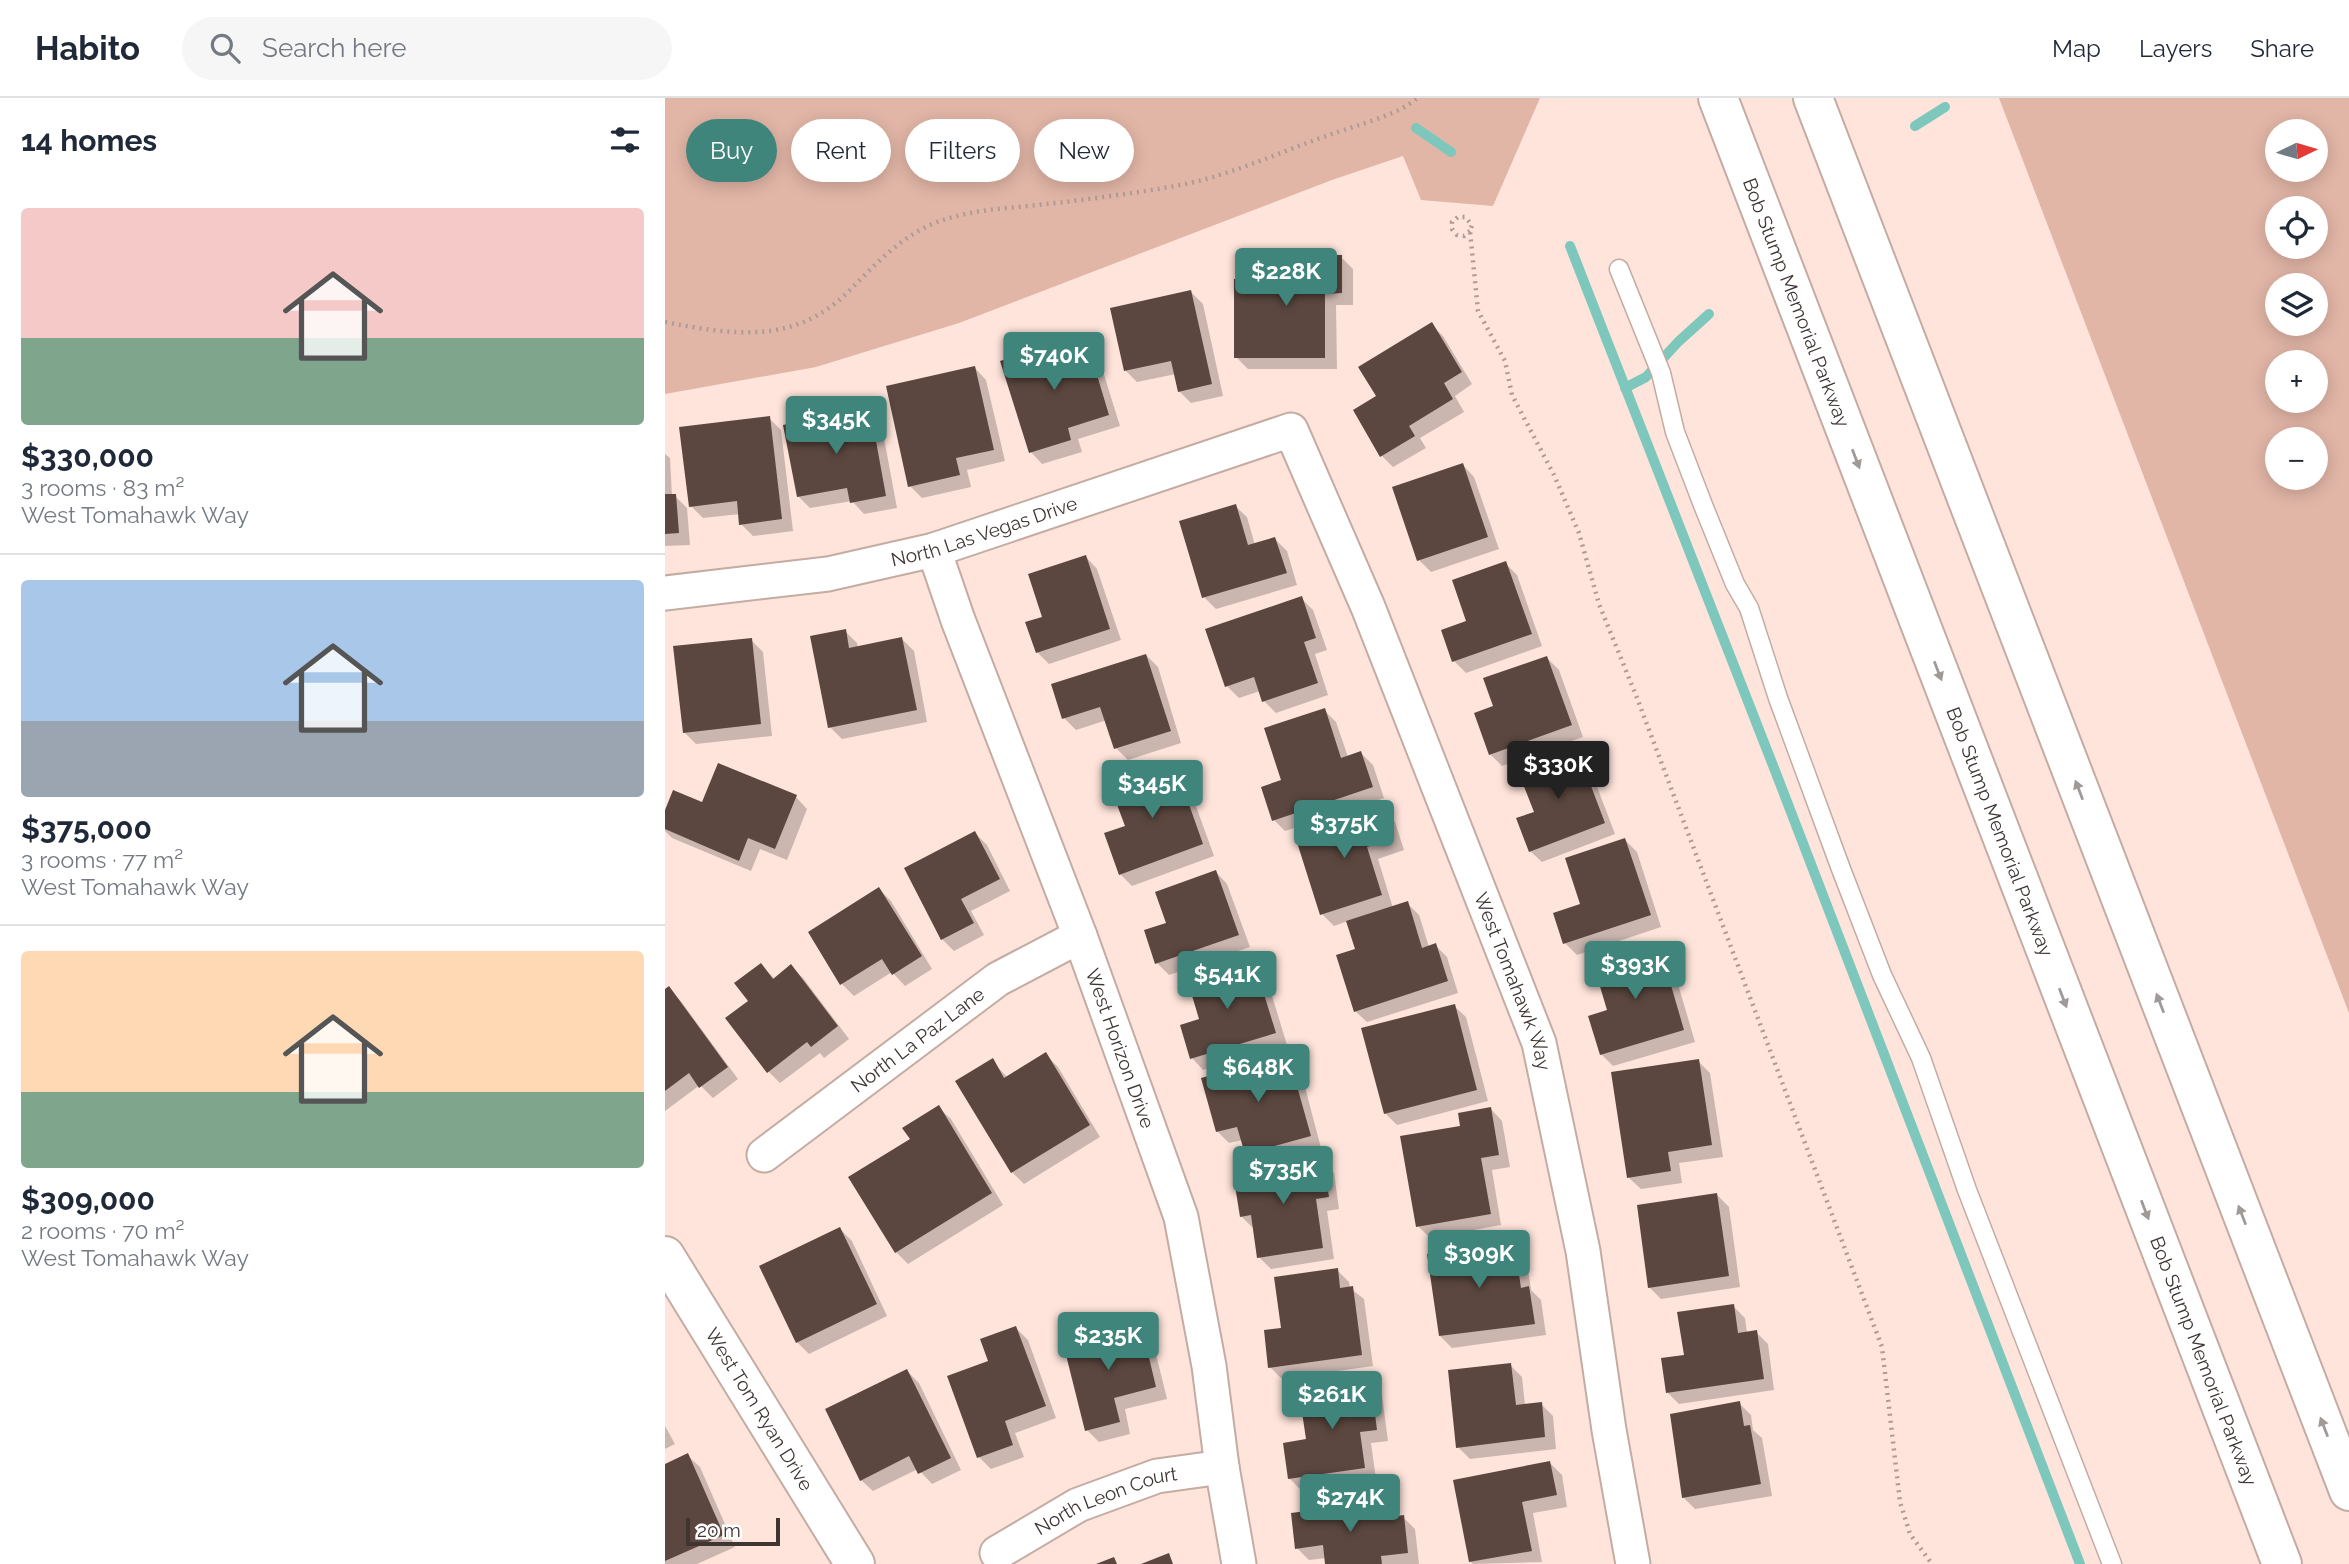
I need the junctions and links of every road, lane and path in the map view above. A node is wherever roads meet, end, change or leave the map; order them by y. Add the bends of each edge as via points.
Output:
1 (1417, 98) edge
2 (1718, 98) edge
3 (1813, 98) edge
4 (1470, 231) junction
5 (1619, 269) dead end
6 (665, 322) edge
7 (1291, 430) joint
8 (934, 550) junction
9 (665, 593) edge
10 (1080, 936) junction
11 (764, 1155) dead end
12 (665, 1256) edge
13 (1222, 1467) junction
14 (2349, 1491) edge
15 (997, 1553) dead end
16 (855, 1564) edge
17 (1239, 1564) edge
18 (1633, 1564) edge
19 (1932, 1564) edge
20 (2112, 1564) edge
21 (2282, 1564) edge

1 - 6 path via 1376,119 1227,173 1108,197 974,211 929,226 884,255 845,295 805,323 763,334
2 -> 21 main road, Bob Stump Memorial Parkway
14 -> 3 main road
4 - 4 path via 1472,225 1465,216 1453,222 1457,235
4 - 19 path via 1478,312 1504,361 1512,395 1579,533 1599,604 1882,1347 1900,1502 1910,1534
5 - 20 lane via 1661,373 1675,432 1735,584 1749,608 1841,869 1882,975 1921,1058 1967,1190
7 - 8 street, North Las Vegas Drive
7 - 18 street, West Tomahawk Way via 1368,607 1539,1043 1583,1251
8 - 9 street, North Las Vegas Drive via 828,573
8 - 10 street, West Horizon Drive
10 - 11 street, North La Paz Lane via 998,979
10 - 13 street, West Horizon Drive via 1181,1217 1209,1366
12 - 16 main road, West Tom Ryan Drive
13 - 15 street, North Leon Court via 1157,1476 1078,1505
13 - 17 street, West Horizon Drive

